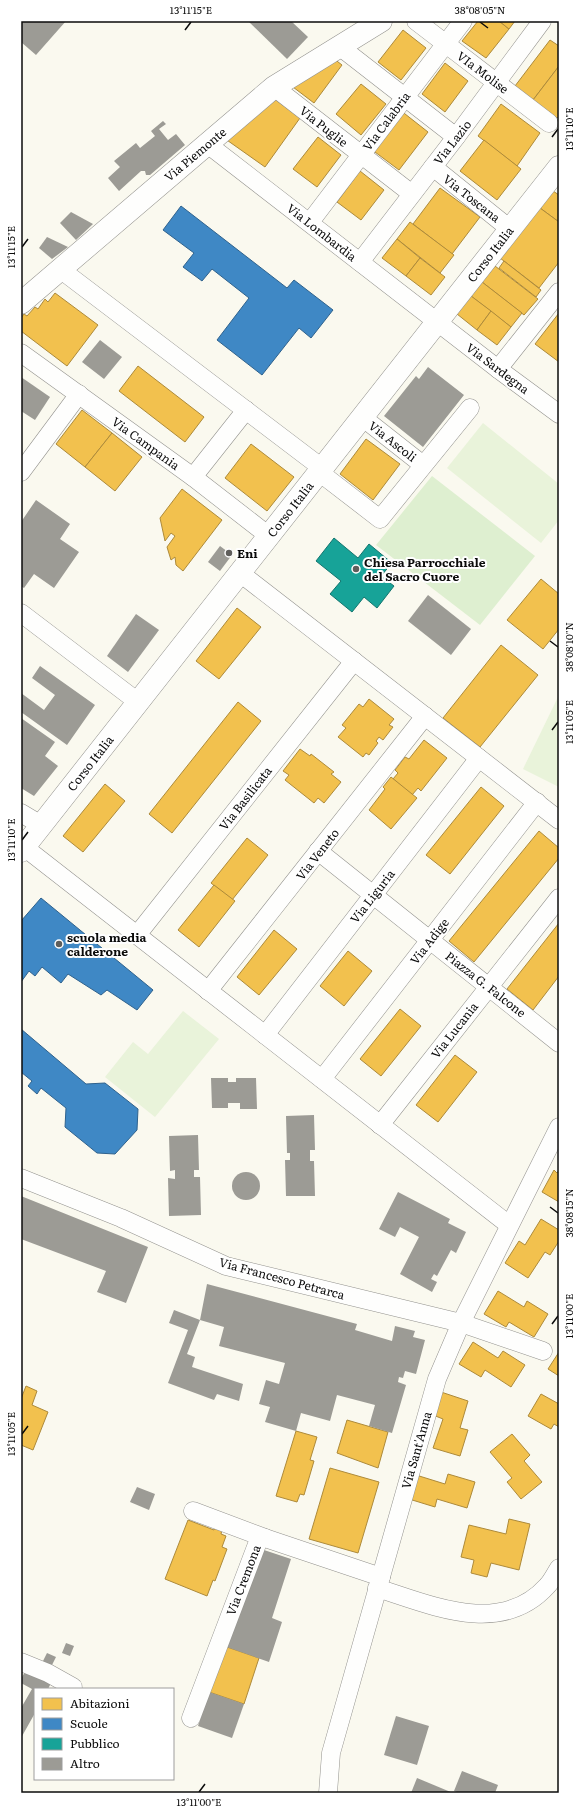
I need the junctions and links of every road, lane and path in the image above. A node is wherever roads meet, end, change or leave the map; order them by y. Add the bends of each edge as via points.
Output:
1 (381, 21) edge
2 (416, 21) edge
3 (463, 21) edge
4 (542, 21) edge
5 (445, 44) junction
6 (338, 46) junction
7 (496, 83) junction
8 (274, 87) junction
9 (403, 97) junction
10 (549, 123) dead end
11 (456, 138) junction
12 (206, 144) junction
13 (360, 154) junction
14 (433, 167) junction
15 (559, 167) edge
16 (412, 194) junction
17 (310, 222) junction
18 (510, 228) junction
19 (360, 262) junction
20 (60, 268) junction
21 (559, 292) edge
22 (21, 303) edge
23 (437, 322) junction
24 (21, 353) edge
25 (498, 370) junction
26 (79, 394) junction
27 (470, 408) dead end
28 (246, 410) junction
29 (559, 414) edge
30 (362, 417) junction
31 (424, 465) junction
32 (321, 470) junction
33 (21, 472) edge
34 (193, 476) junction
35 (269, 536) junction
36 (240, 573) junction
37 (21, 613) edge
38 (354, 661) junction
39 (138, 702) junction
40 (425, 716) junction
41 (479, 758) junction
42 (537, 802) junction
43 (21, 813) edge
44 (559, 820) edge
45 (41, 825) junction
46 (22, 849) edge
47 (318, 851) junction
48 (373, 895) junction
49 (559, 898) edge
50 (137, 935) junction
51 (430, 940) junction
52 (489, 987) junction
53 (208, 991) junction
54 (265, 1035) junction
55 (559, 1043) edge
56 (322, 1079) junction
57 (380, 1125) junction
58 (559, 1127) edge
59 (21, 1178) edge
60 (509, 1225) junction
61 (461, 1323) junction
62 (543, 1351) dead end
63 (193, 1511) dead end
64 (265, 1538) junction
65 (559, 1568) edge
66 (379, 1583) junction
67 (21, 1662) edge
68 (74, 1688) dead end
69 (191, 1718) dead end
70 (328, 1793) edge

1 - 6 street, Via Piemonte
2 - 5 street, VIa Molise
3 - 5 street, Via Calabria
4 - 7 street, Via Lazio
5 - 7 street, VIa Molise
5 - 9 street, Via Calabria
6 - 8 street, Via Piemonte
6 - 9 street
7 - 10 street, VIa Molise
7 - 11 street, Via Lazio
8 - 12 street, Via Piemonte
8 - 13 street, Via Puglie
9 - 11 street
9 - 13 street, Via Calabria
11 - 14 street, Via Lazio
12 - 17 street, Via Lombardia
12 - 20 street, Via Piemonte
13 - 16 street, Via Puglie
13 - 17 street, Via Calabria
14 - 16 street, Via Lazio
14 - 18 street, Via Toscana
15 - 18 street, Corso Italia
16 - 19 street, Via Lazio
17 - 19 street, Via Lombardia
18 - 23 street, Corso Italia
19 - 23 street, Via Lombardia
20 - 22 street, Via Piemonte
20 - 28 street
21 - 25 street
23 - 25 street, Via Sardegna
23 - 30 street, Corso Italia
24 - 26 street, Via Campania
25 - 29 street, Via Sardegna
26 - 33 street
26 - 34 street, Via Campania
27 - 31 street
28 - 32 street
28 - 34 street
30 - 31 street, Via Ascoli
30 - 32 street, Corso Italia
31 - 32 street via 380,519
32 - 35 street, Corso Italia
34 - 35 street, Via Campania
35 - 36 street, Corso Italia
36 - 38 street
36 - 39 street, Corso Italia
37 - 39 street
38 - 40 street
38 - 50 street, Via Basilicata
39 - 45 street, Corso Italia
40 - 41 street
40 - 47 street, Via Veneto
41 - 42 street
41 - 48 street, Via Liguria
42 - 44 street
42 - 51 street, Via Adige
43 - 45 street
45 - 46 street, Corso Italia
46 - 50 street
47 - 48 street, Piazza G. Falcone
47 - 53 street, Via Veneto
48 - 51 street, Piazza G. Falcone
48 - 54 street, Via Liguria
49 - 52 street, Via Lucania
50 - 53 street
51 - 52 street, Piazza G. Falcone
51 - 56 street, Via Adige
52 - 55 street, Piazza G. Falcone
52 - 57 street, Via Lucania
53 - 54 street
54 - 56 street
56 - 57 street
57 - 60 street
58 - 60 street, Via Sant'Anna
59 - 61 street, Via Francesco Petrarca via 120,1218 226,1266
60 - 61 street, Via Sant'Anna
61 - 62 street, Via Francesco Petrarca
61 - 66 street, Via Sant'Anna via 437,1379
63 - 64 street
64 - 66 street, Via Cremona
64 - 69 street, Via Cremona via 259,1538 256,1544
65 - 66 street, Via Cremona via 547,1586 524,1604 497,1614 468,1614 432,1606
66 - 70 street, Via Sant'Anna via 331,1753
67 - 68 street via 48,1673

